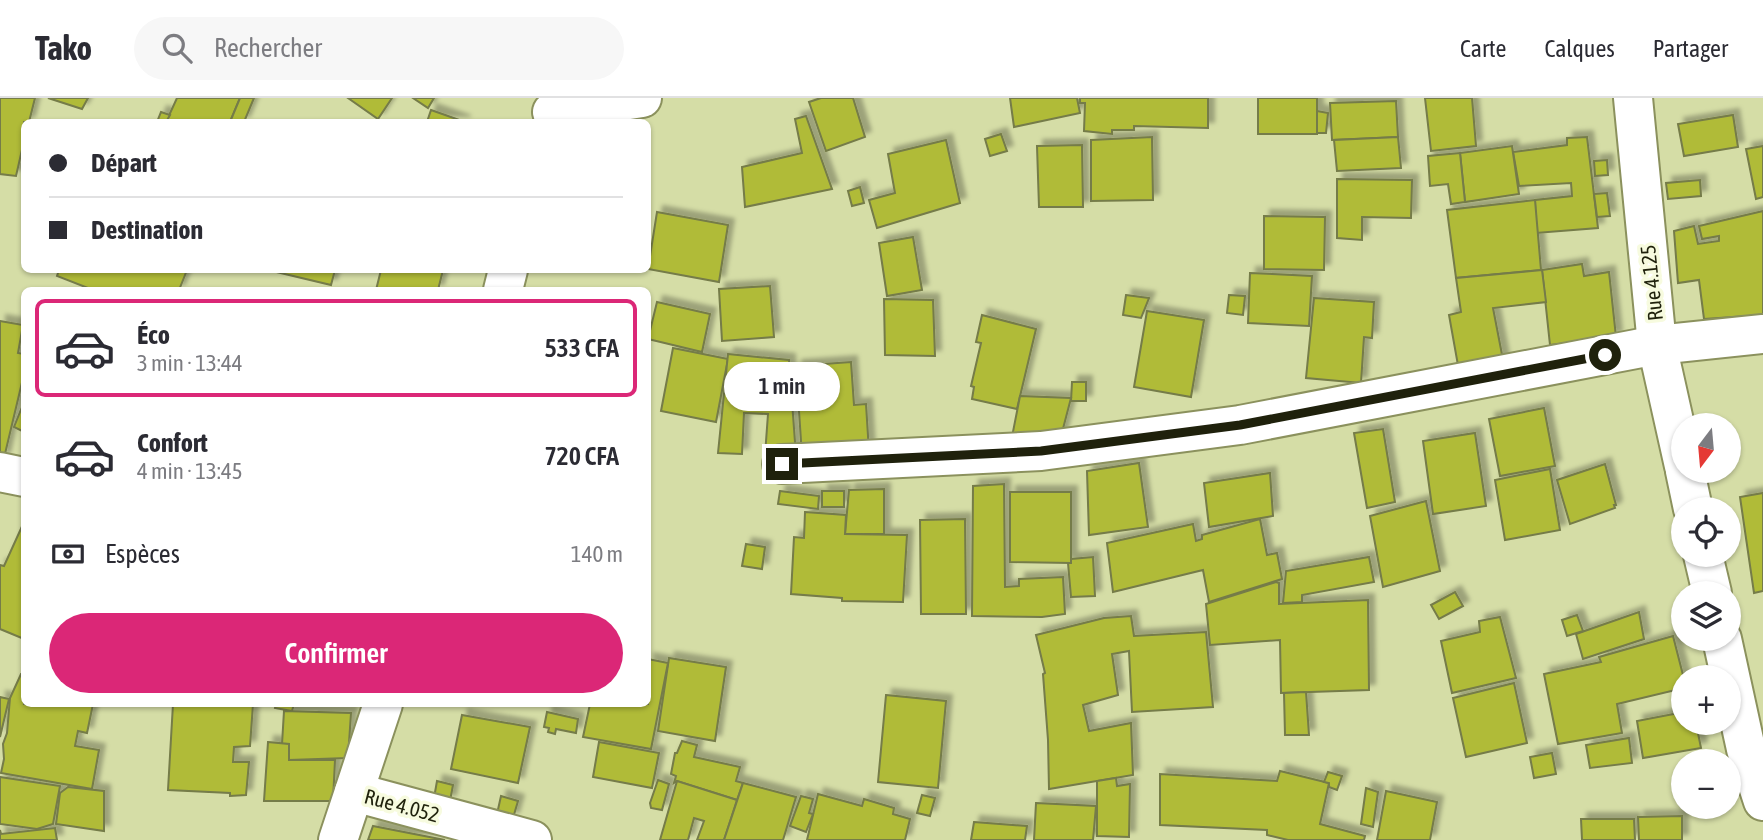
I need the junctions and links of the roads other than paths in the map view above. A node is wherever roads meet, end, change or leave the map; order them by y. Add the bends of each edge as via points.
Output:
1 (642, 98) edge
2 (1633, 98) edge
3 (552, 111) edge
4 (1763, 334) edge
5 (1657, 345) junction
6 (1672, 413) edge
7 (782, 464) dead end
8 (0, 472) edge
9 (21, 476) edge
10 (1725, 651) edge
11 (382, 707) edge
12 (354, 792) junction
13 (1763, 801) edge
14 (338, 840) edge
15 (532, 840) edge

1 - 3 street
2 - 5 street, Rue 4.125
4 - 5 street
5 - 6 street, Rue 4.125
5 - 7 street via 1240,425 1041,451
8 - 9 street
10 - 13 street via 1746,749
11 - 12 street
12 - 14 street
12 - 15 street, Rue 4.052

